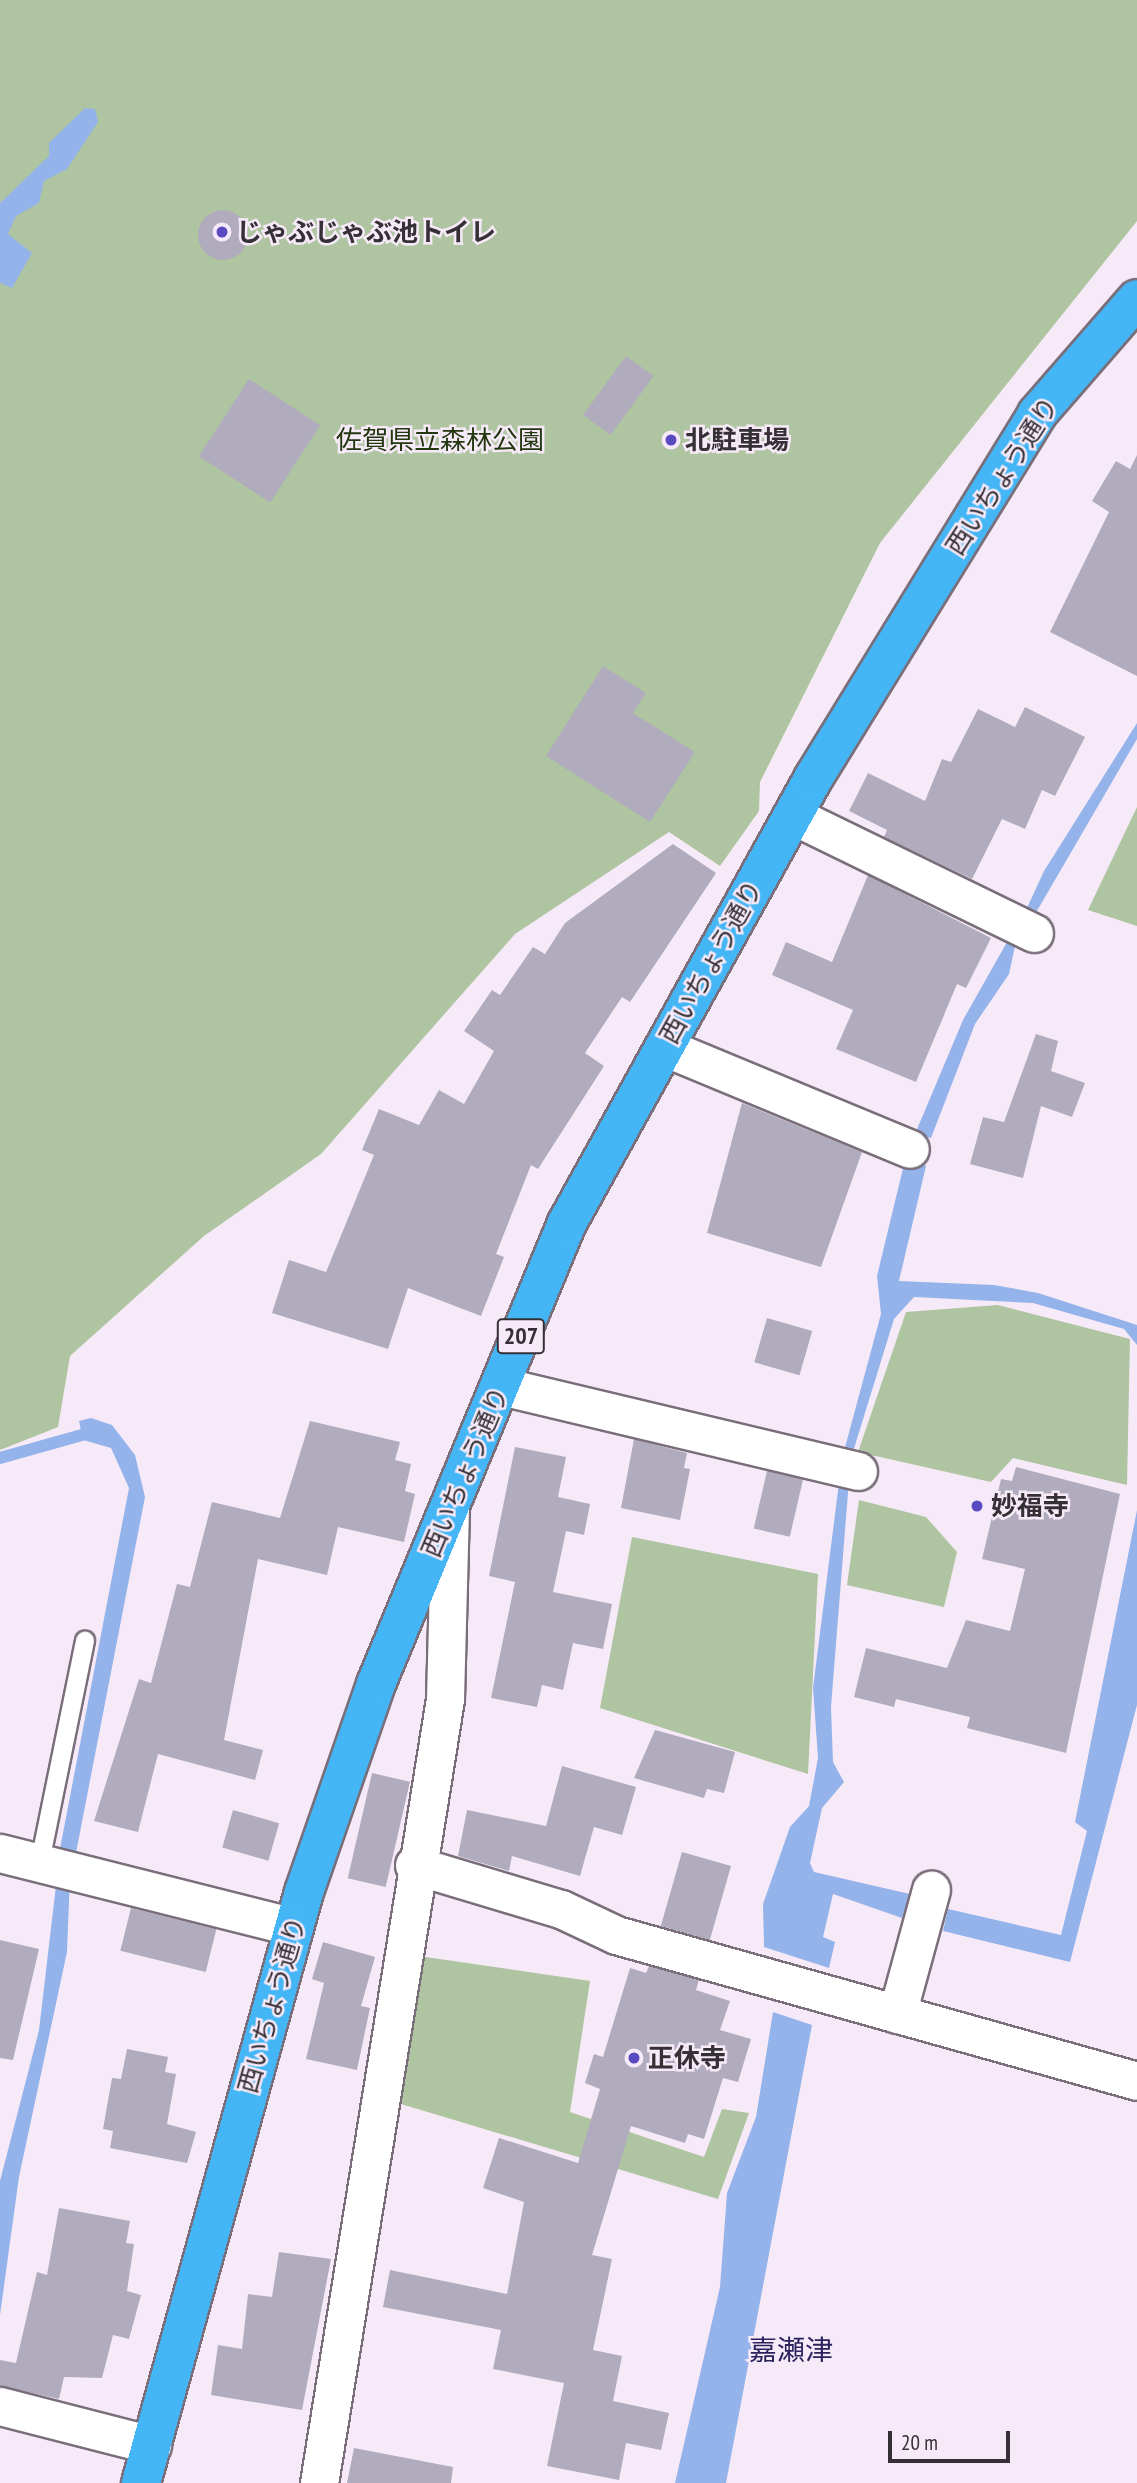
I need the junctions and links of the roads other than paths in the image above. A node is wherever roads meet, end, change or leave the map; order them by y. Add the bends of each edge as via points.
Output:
1 (1137, 299) edge
2 (794, 816) junction
3 (1023, 928) dead end
4 (664, 1047) junction
5 (910, 1149) dead end
6 (501, 1386) junction
7 (846, 1468) dead end
8 (450, 1505) junction
9 (85, 1641) dead end
10 (0, 1853) edge
11 (40, 1862) junction
12 (414, 1865) junction
13 (931, 1890) dead end
14 (294, 1927) junction
15 (897, 2014) junction
16 (1137, 2081) edge
17 (0, 2406) edge
18 (152, 2445) junction
19 (141, 2483) edge
20 (319, 2483) edge

1 - 2 highway, 西いちょう通り / 207 via 1037,414
2 - 3 street
2 - 4 highway, 西いちょう通り / 207
4 - 5 street
4 - 6 highway, 西いちょう通り / 207 via 567,1223
6 - 7 street
6 - 8 highway, 西いちょう通り / 207
8 - 12 street via 445,1699
8 - 14 highway, 西いちょう通り / 207 via 376,1684
9 - 11 lane
10 - 11 street
11 - 14 street
12 - 15 street via 561,1909 616,1935
12 - 20 street via 386,2083
13 - 15 street
14 - 18 highway, 西いちょう通り / 207
15 - 16 street
17 - 18 street
18 - 19 highway, 西いちょう通り / 207

